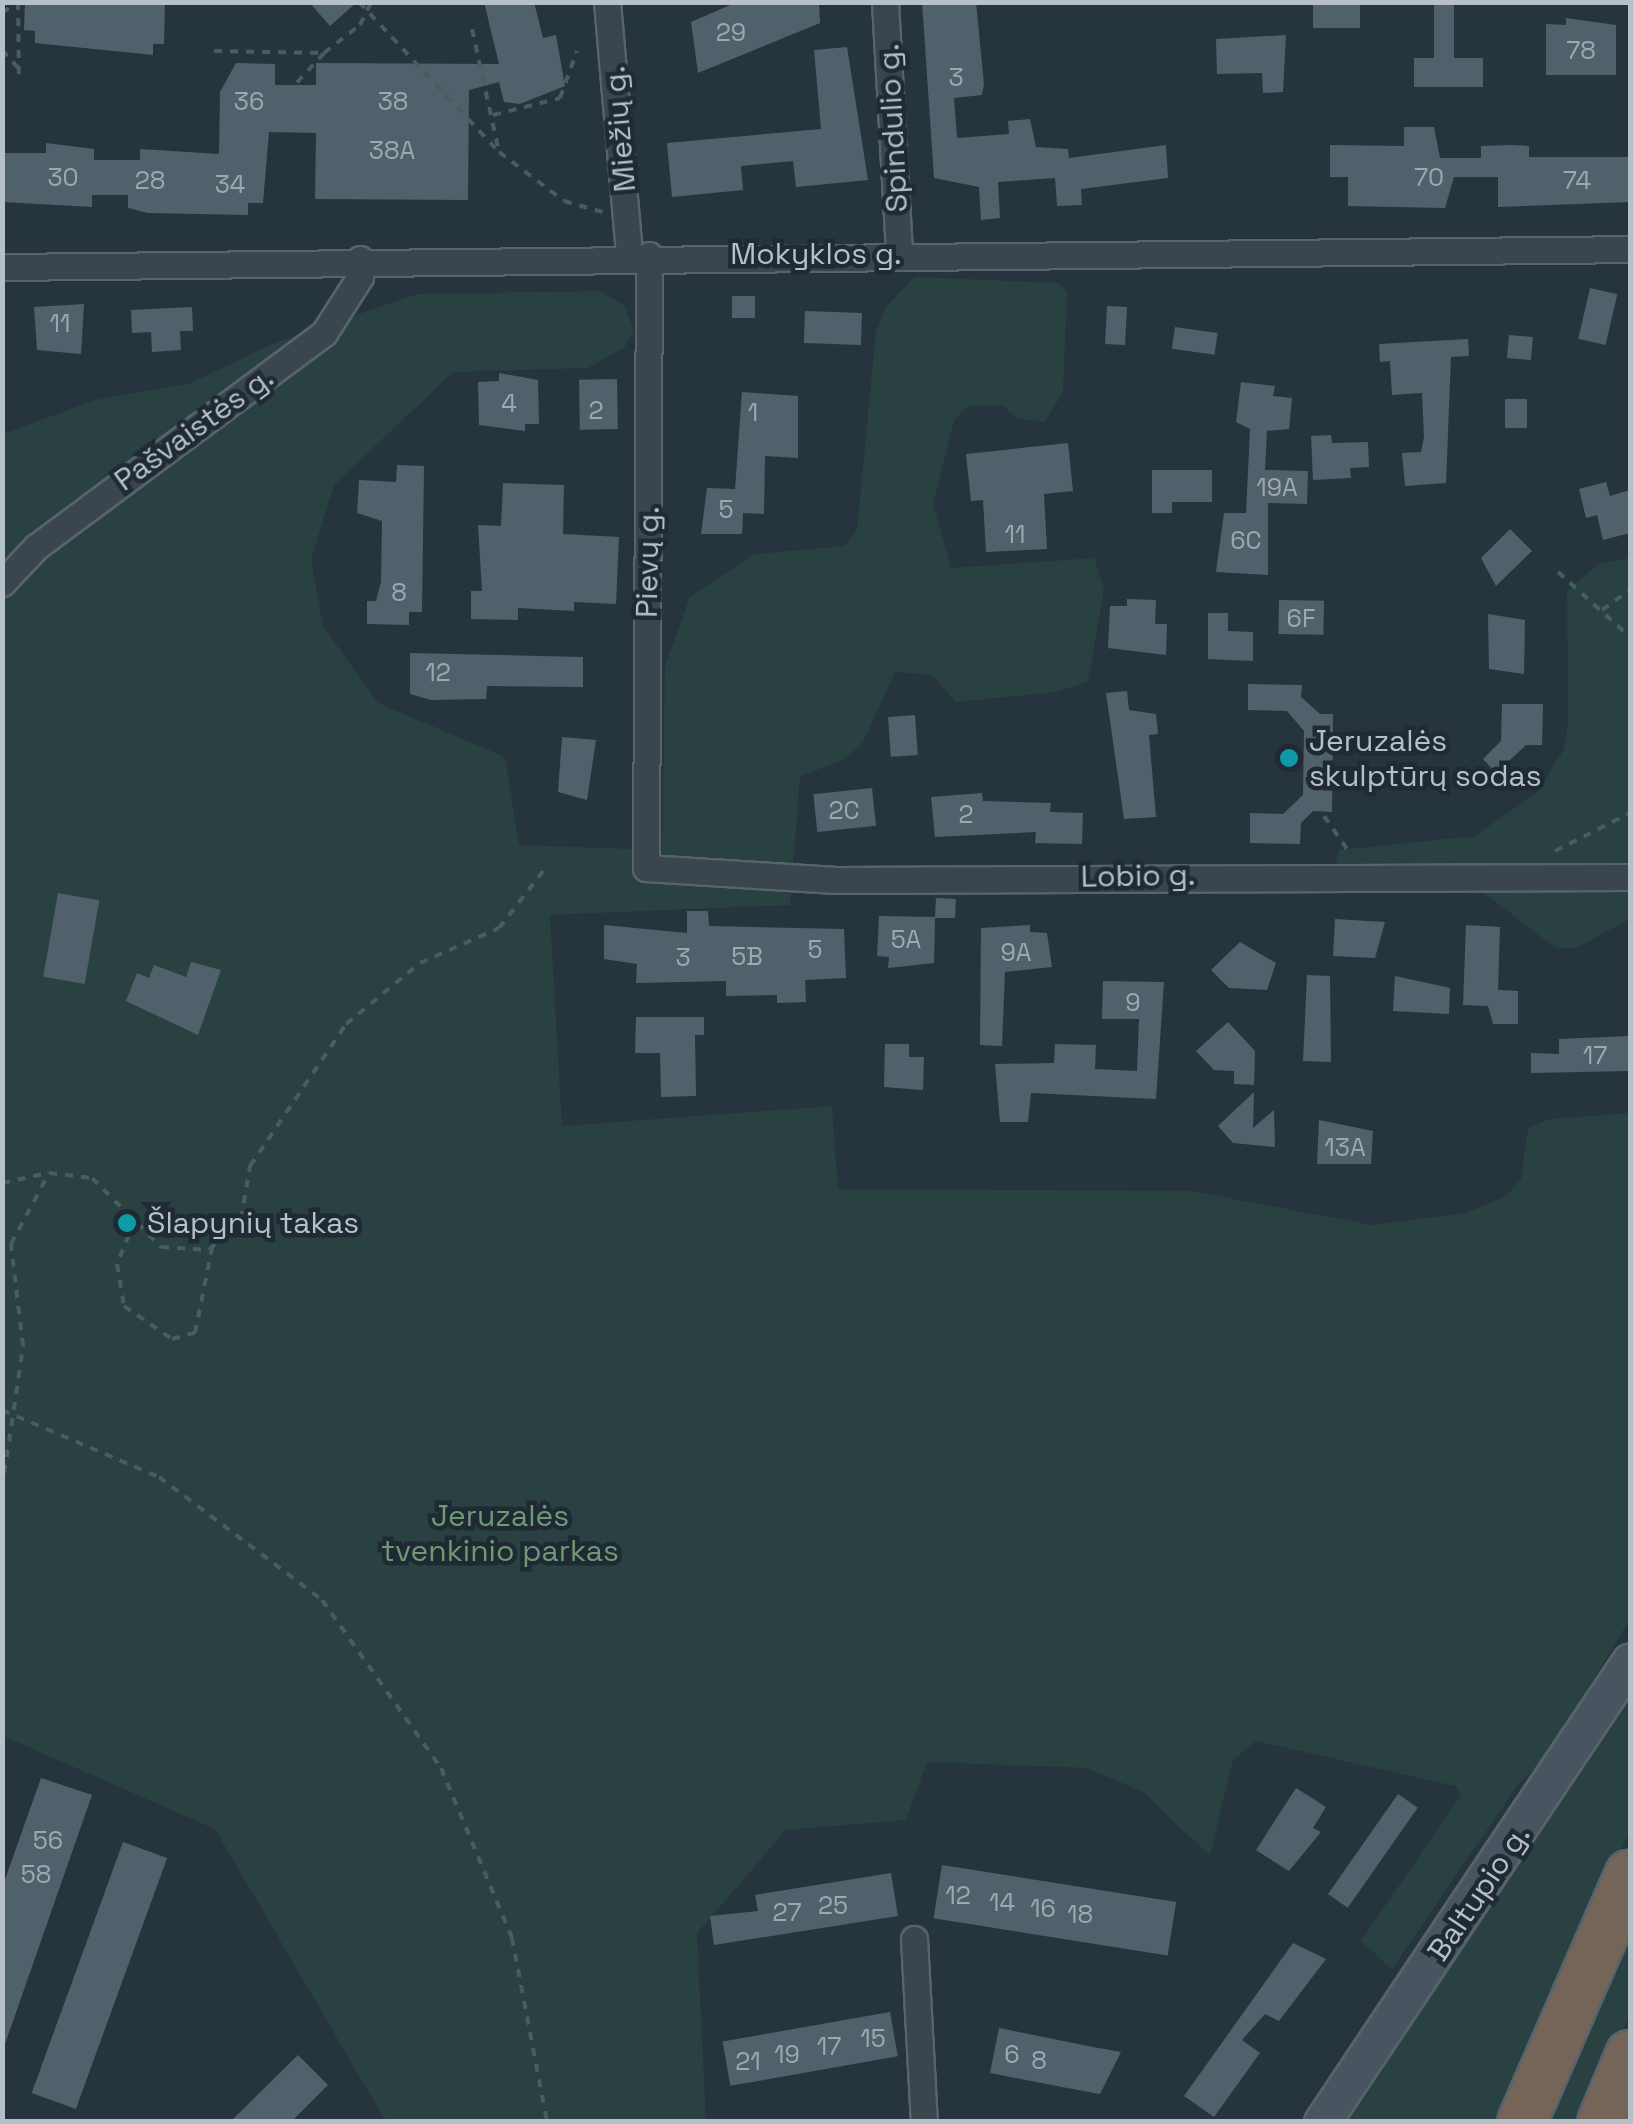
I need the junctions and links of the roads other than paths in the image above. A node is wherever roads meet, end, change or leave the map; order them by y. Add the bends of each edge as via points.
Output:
1 (607, 2) edge
2 (885, 2) edge
3 (1630, 248) edge
4 (899, 254) junction
5 (639, 255) junction
6 (360, 259) junction
7 (2, 267) edge
8 (2, 583) edge
9 (646, 868) joint
10 (1630, 877) edge
11 (1630, 1661) edge
12 (1630, 1874) edge
13 (914, 1938) dead end
14 (1630, 2056) edge
15 (924, 2122) edge
16 (1322, 2122) edge
17 (1522, 2122) edge
18 (1602, 2122) edge

1 - 5 street, Miežių g.
2 - 4 street, Spindulio g.
3 - 4 street, Mokyklos g.
4 - 5 street, Mokyklos g.
5 - 6 street, Mokyklos g.
5 - 9 street, Pievų g.
6 - 7 street, Mokyklos g.
6 - 8 street, Pašvaistės g. via 360,278 324,333 36,547
9 - 10 street, Lobio g. via 836,880
11 - 16 street, Baltupio g.
12 - 17 highway
13 - 15 street
14 - 18 highway

